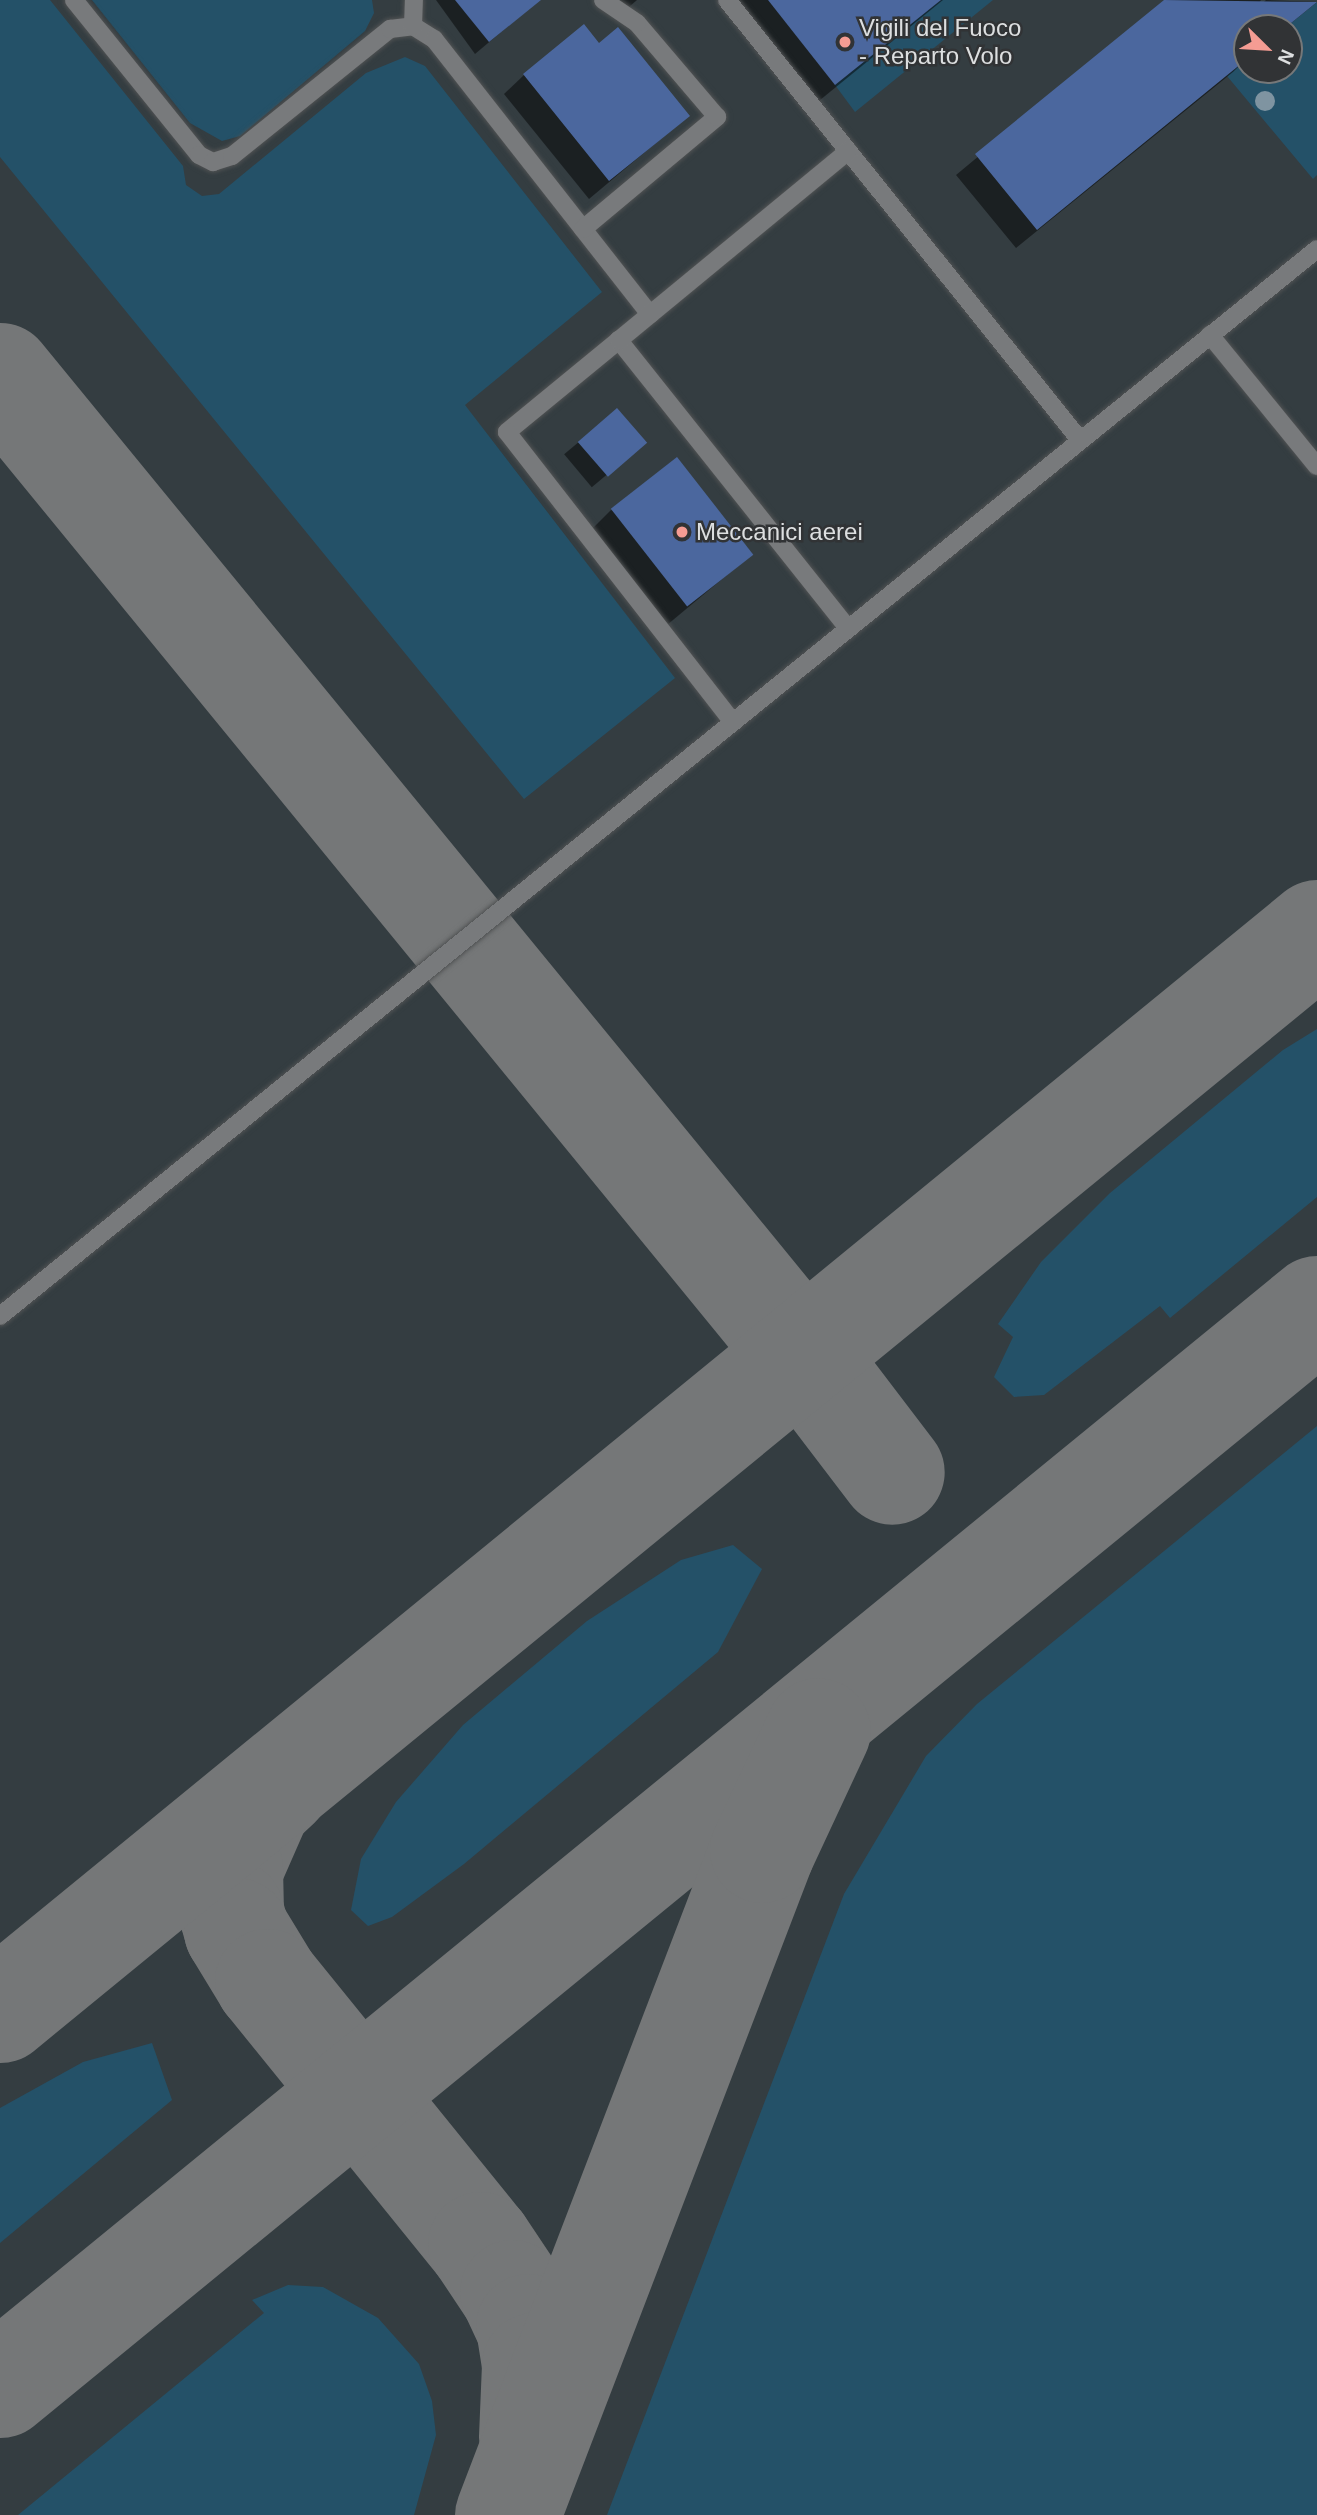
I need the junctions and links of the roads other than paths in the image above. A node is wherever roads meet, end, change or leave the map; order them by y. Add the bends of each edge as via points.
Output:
1 (74, 0) edge
2 (414, 0) edge
3 (603, 0) edge
4 (727, 0) edge
5 (413, 26) junction
6 (848, 151) junction
7 (583, 229) junction
8 (1317, 249) edge
9 (650, 314) junction
10 (1210, 335) junction
11 (619, 340) junction
12 (1080, 440) junction
13 (1317, 466) edge
14 (847, 627) junction
15 (731, 720) junction
16 (0, 1316) edge

1 - 5 lane via 199,155 214,162 232,156 390,29
2 - 5 lane
3 - 7 lane via 637,23 717,117
4 - 6 lane
5 - 7 lane via 435,39
6 - 9 lane
6 - 12 lane
7 - 9 lane
8 - 10 lane
9 - 11 lane
10 - 12 lane
10 - 13 lane
11 - 14 lane
11 - 15 lane via 507,432
12 - 14 lane
14 - 15 lane
15 - 16 lane

